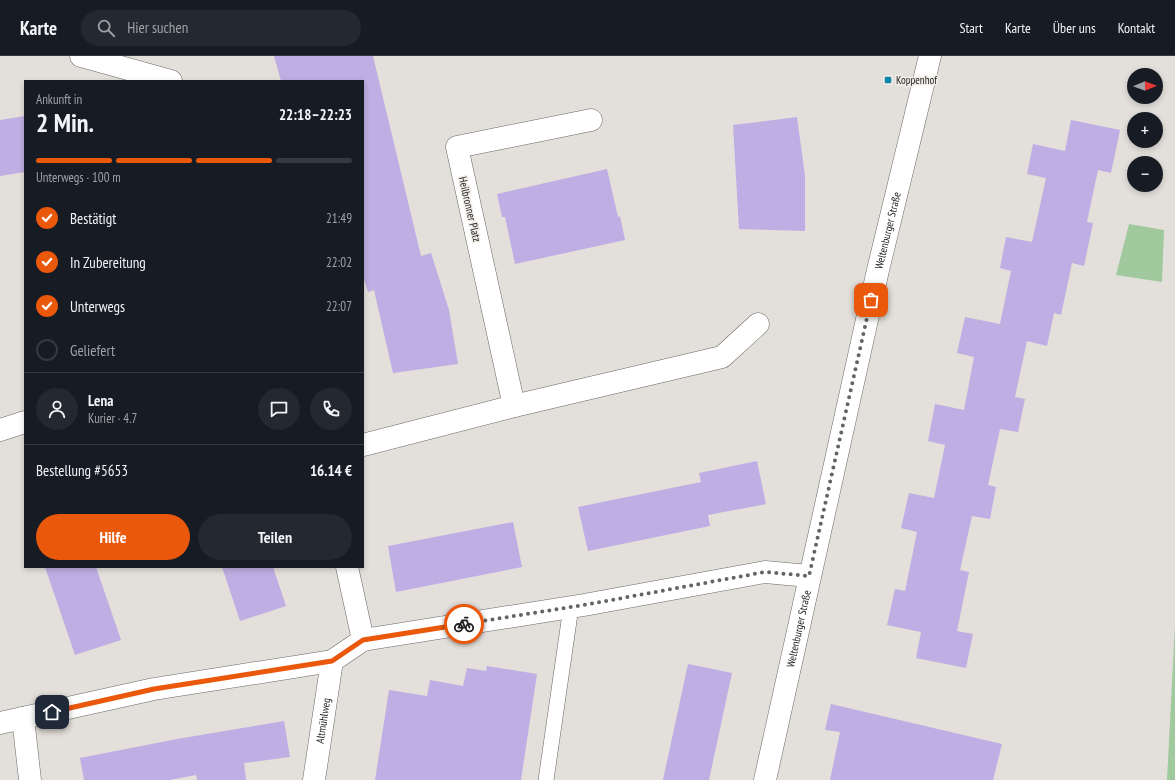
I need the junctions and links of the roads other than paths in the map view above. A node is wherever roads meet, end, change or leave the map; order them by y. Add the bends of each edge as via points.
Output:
1 (81, 56) edge
2 (930, 56) edge
3 (167, 80) edge
4 (591, 120) dead end
5 (758, 324) dead end
6 (514, 406) junction
7 (24, 422) edge
8 (0, 430) edge
9 (364, 446) edge
10 (347, 568) edge
11 (809, 576) junction
12 (572, 607) junction
13 (363, 640) junction
14 (332, 661) junction
15 (23, 718) junction
16 (0, 723) edge
17 (30, 780) edge
18 (314, 780) edge
19 (546, 780) edge
20 (765, 780) edge

1 - 3 street
2 - 11 street, Weltenburger Straße via 878,270
4 - 6 street, Heilbronner Platz via 456,147
5 - 6 street via 722,357
6 - 9 street
7 - 8 street
10 - 13 street
11 - 12 street via 765,572
11 - 20 street, Weltenburger Straße
12 - 13 street
12 - 19 lane
13 - 14 street
14 - 15 street via 154,689
14 - 18 street, Altmühlweg
15 - 16 street
15 - 17 street

